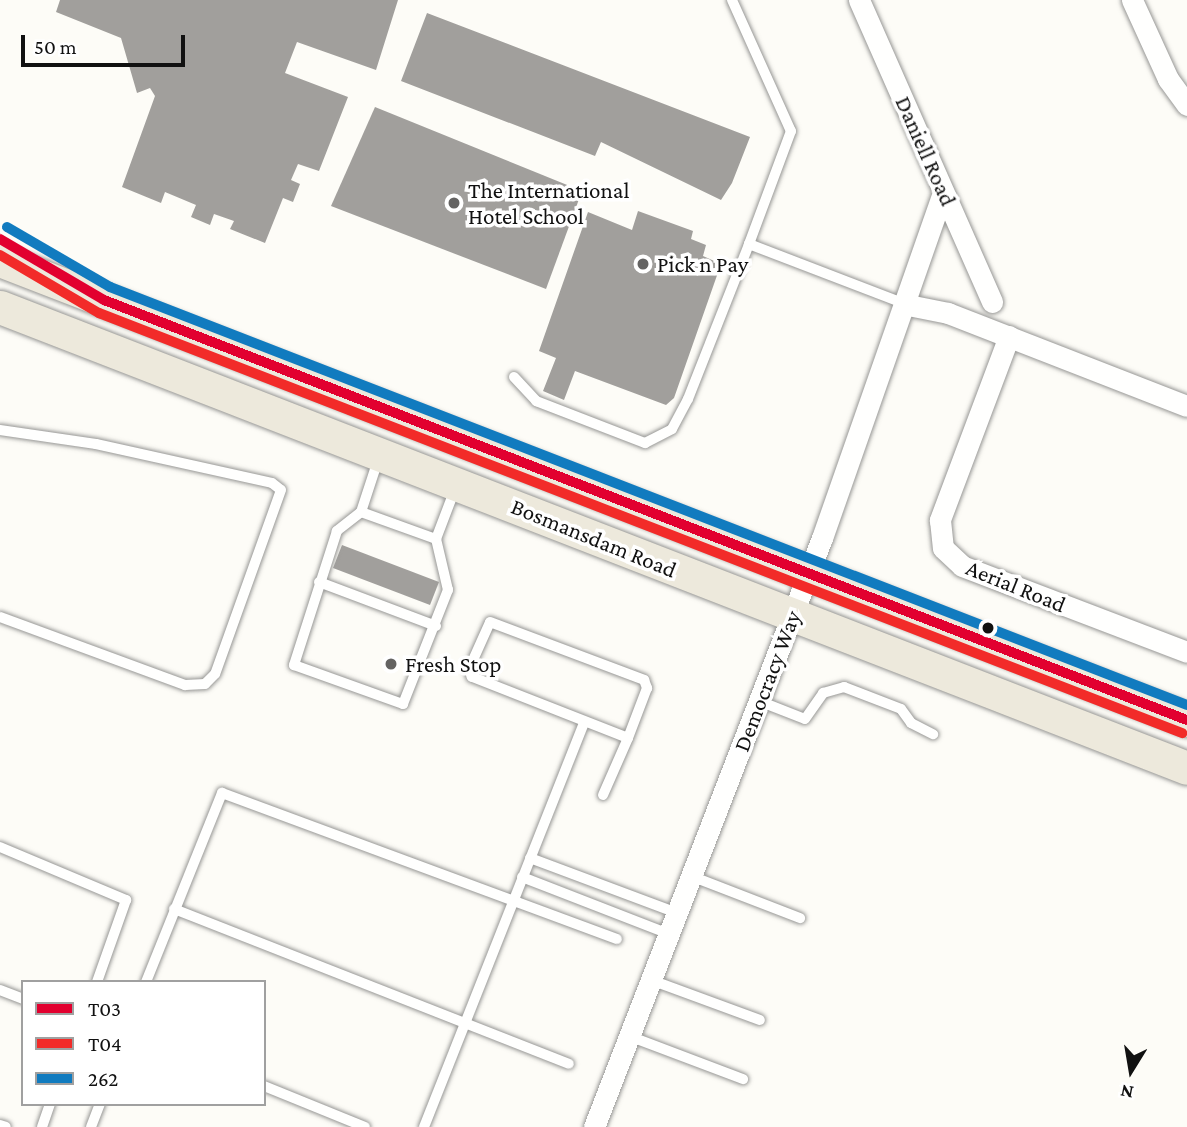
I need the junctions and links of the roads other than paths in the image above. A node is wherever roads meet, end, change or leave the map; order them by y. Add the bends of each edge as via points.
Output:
1 (732, 0) edge
2 (859, 0) edge
3 (1132, 0) edge
4 (1187, 106) edge
5 (943, 193) junction
6 (0, 239) edge
7 (749, 244) junction
8 (0, 260) edge
9 (104, 300) junction
10 (992, 302) dead end
11 (908, 305) junction
12 (0, 307) edge
13 (1009, 336) junction
14 (514, 377) dead end
15 (1187, 406) edge
16 (0, 430) edge
17 (380, 454) junction
18 (457, 484) junction
19 (361, 512) junction
20 (436, 539) junction
21 (807, 578) junction
22 (319, 582) junction
23 (792, 615) junction
24 (0, 617) edge
25 (436, 626) junction
26 (1187, 652) edge
27 (759, 701) junction
28 (1187, 720) edge
29 (584, 722) junction
30 (933, 734) dead end
31 (628, 738) junction
32 (1187, 768) edge
33 (603, 795) dead end
34 (0, 847) edge
35 (530, 858) junction
36 (691, 876) junction
37 (522, 877) junction
38 (512, 902) junction
39 (174, 909) junction
40 (677, 913) junction
41 (800, 918) dead end
42 (669, 934) junction
43 (617, 939) dead end
44 (98, 980) edge
45 (147, 980) edge
46 (651, 980) junction
47 (0, 990) edge
48 (21, 998) edge
49 (760, 1020) dead end
50 (465, 1022) junction
51 (629, 1036) junction
52 (569, 1064) dead end
53 (743, 1079) dead end
54 (266, 1087) edge
55 (49, 1106) edge
56 (99, 1106) edge
57 (0, 1125) edge
58 (6, 1127) edge
59 (41, 1127) edge
60 (91, 1127) edge
61 (365, 1127) edge
62 (424, 1127) edge
63 (594, 1127) edge

1 - 7 lane via 791,131
2 - 5 street, Daniell Road
3 - 4 street via 1168,79
5 - 10 street, Daniell Road
5 - 11 street, Democracy Way
6 - 9 main road
7 - 11 lane
7 - 14 lane via 688,399 672,429 652,441 638,442 537,401
8 - 9 main road, Bosmansdam Road
9 - 21 main road, Bosmansdam Road
11 - 13 street
11 - 21 street, Democracy Way
12 - 17 main road, Bosmansdam Road
13 - 15 street
13 - 26 street, Aerial Road via 940,520 943,548 962,566
16 - 24 lane via 96,444 272,483 281,490 215,674 205,684 185,685
17 - 18 main road, Bosmansdam Road
17 - 19 lane
18 - 20 lane
18 - 23 main road, Bosmansdam Road
19 - 20 lane
19 - 22 lane via 337,531
20 - 25 lane via 449,583
21 - 23 street, Democracy Way
21 - 28 main road, Bosmansdam Road
22 - 25 lane
22 - 25 lane via 296,667 400,705
23 - 27 street, Democracy Way
23 - 32 main road, Bosmansdam Road
27 - 30 lane via 805,719 822,693 844,687 901,709 911,723
27 - 36 street, Democracy Way
29 - 31 lane
29 - 31 lane via 472,677 483,626 496,623 644,680 647,688
29 - 35 lane
31 - 33 lane
34 - 44 lane via 126,900
35 - 37 lane
35 - 40 lane
36 - 40 street, Democracy Way
36 - 41 lane
37 - 38 lane
37 - 42 lane
38 - 39 lane via 231,793 216,798
38 - 43 lane
38 - 50 lane
39 - 45 lane
39 - 50 lane
40 - 42 street, Democracy Way
42 - 46 street, Democracy Way
46 - 49 lane
46 - 51 street, Democracy Way
47 - 48 lane
50 - 52 lane
50 - 62 lane
51 - 53 lane
51 - 63 street, Democracy Way
54 - 61 lane
55 - 59 lane
56 - 60 lane
57 - 58 lane

